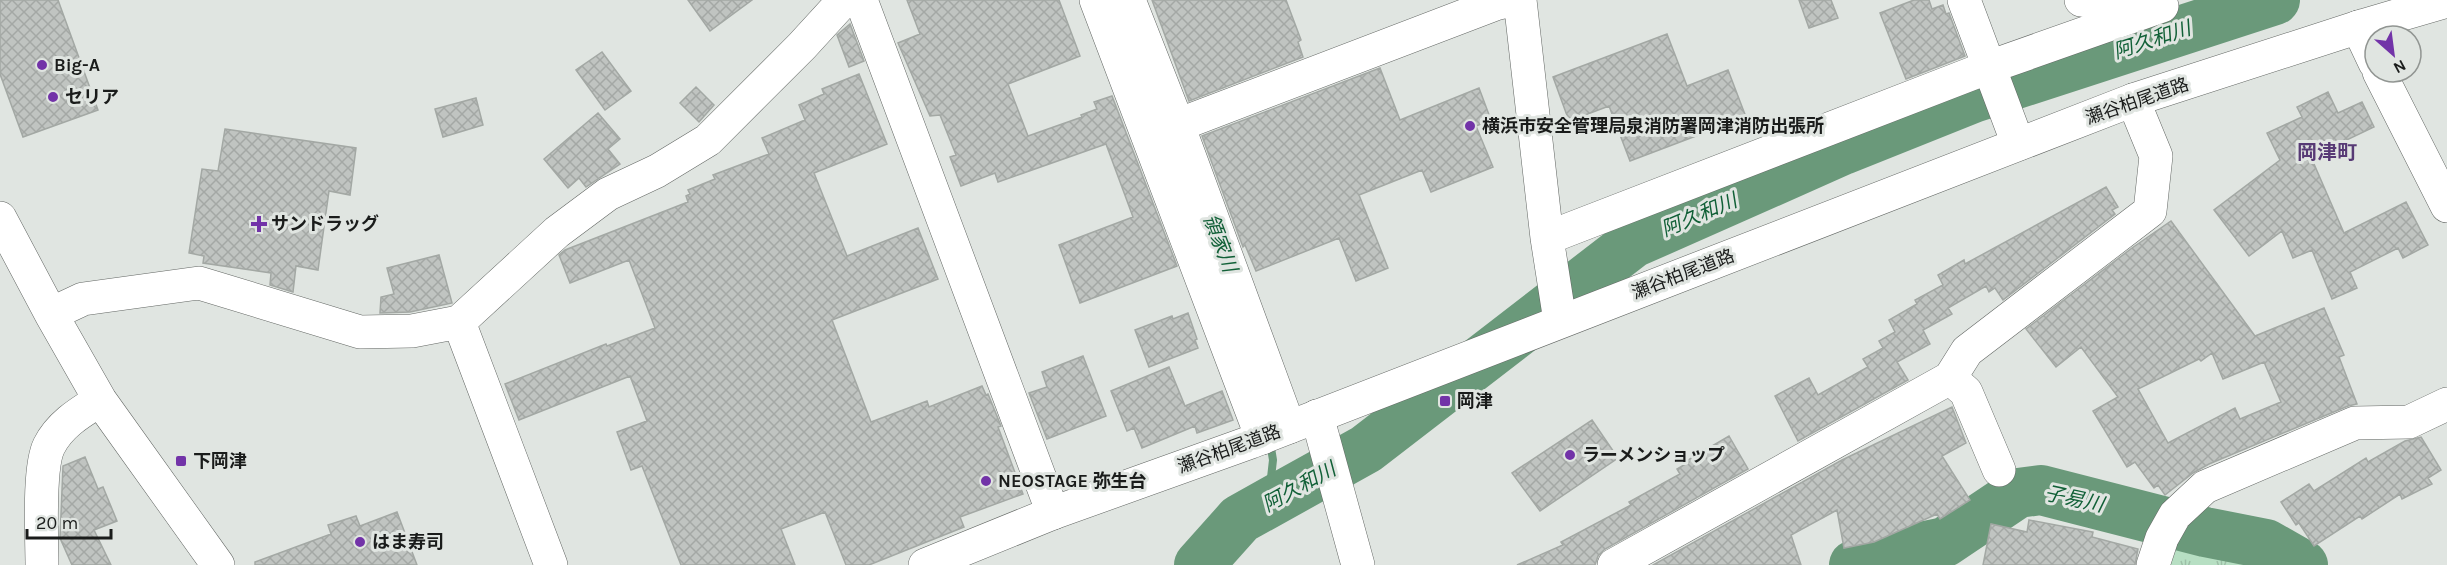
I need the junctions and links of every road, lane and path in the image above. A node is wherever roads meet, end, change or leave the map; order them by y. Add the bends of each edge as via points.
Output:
1 (844, 0) edge
2 (861, 0) edge
3 (1096, 0) edge
4 (1129, 0) edge
5 (1511, 0) edge
6 (1520, 0) edge
7 (1964, 0) edge
8 (2081, 0) edge
9 (2088, 0) edge
10 (2447, 1) edge
11 (2170, 3) edge
12 (2360, 13) edge
13 (1990, 71) junction
14 (2385, 84) edge
15 (2133, 100) junction
16 (1178, 125) junction
17 (2018, 144) junction
18 (2447, 206) edge
19 (0, 218) edge
20 (1547, 238) junction
21 (51, 314) junction
22 (1560, 321) junction
23 (459, 322) junction
24 (1950, 378) junction
25 (100, 400) junction
26 (2447, 404) edge
27 (1297, 429) junction
28 (1999, 470) dead end
29 (1053, 513) junction
30 (2164, 539) edge
31 (42, 565) edge
32 (218, 565) edge
33 (551, 565) edge
34 (925, 565) edge
35 (1358, 565) edge
36 (1614, 565) edge

1 - 23 street via 708,140 657,171 608,194 557,231
2 - 29 street
3 - 27 street
4 - 16 street
5 - 16 street
6 - 20 street
7 - 13 street
8 - 9 street
9 - 11 street
10 - 12 street, 瀬谷柏尾道路
11 - 13 street
12 - 15 street, 瀬谷柏尾道路
13 - 17 street
13 - 20 street
14 - 18 street
15 - 17 street, 瀬谷柏尾道路
15 - 24 street via 2156,156 2150,211 1967,351
16 - 27 street
17 - 22 street, 瀬谷柏尾道路
19 - 21 street
20 - 22 street
21 - 23 street via 82,299 199,282 360,332 412,331
21 - 25 street
22 - 27 street, 瀬谷柏尾道路
23 - 33 street
24 - 28 street via 1966,392
24 - 36 street
25 - 31 street via 69,420 49,446 43,476
25 - 32 street
26 - 30 street via 2409,423 2355,423 2205,487
27 - 29 street, 瀬谷柏尾道路
27 - 35 street via 1340,501
29 - 34 street, 瀬谷柏尾道路

